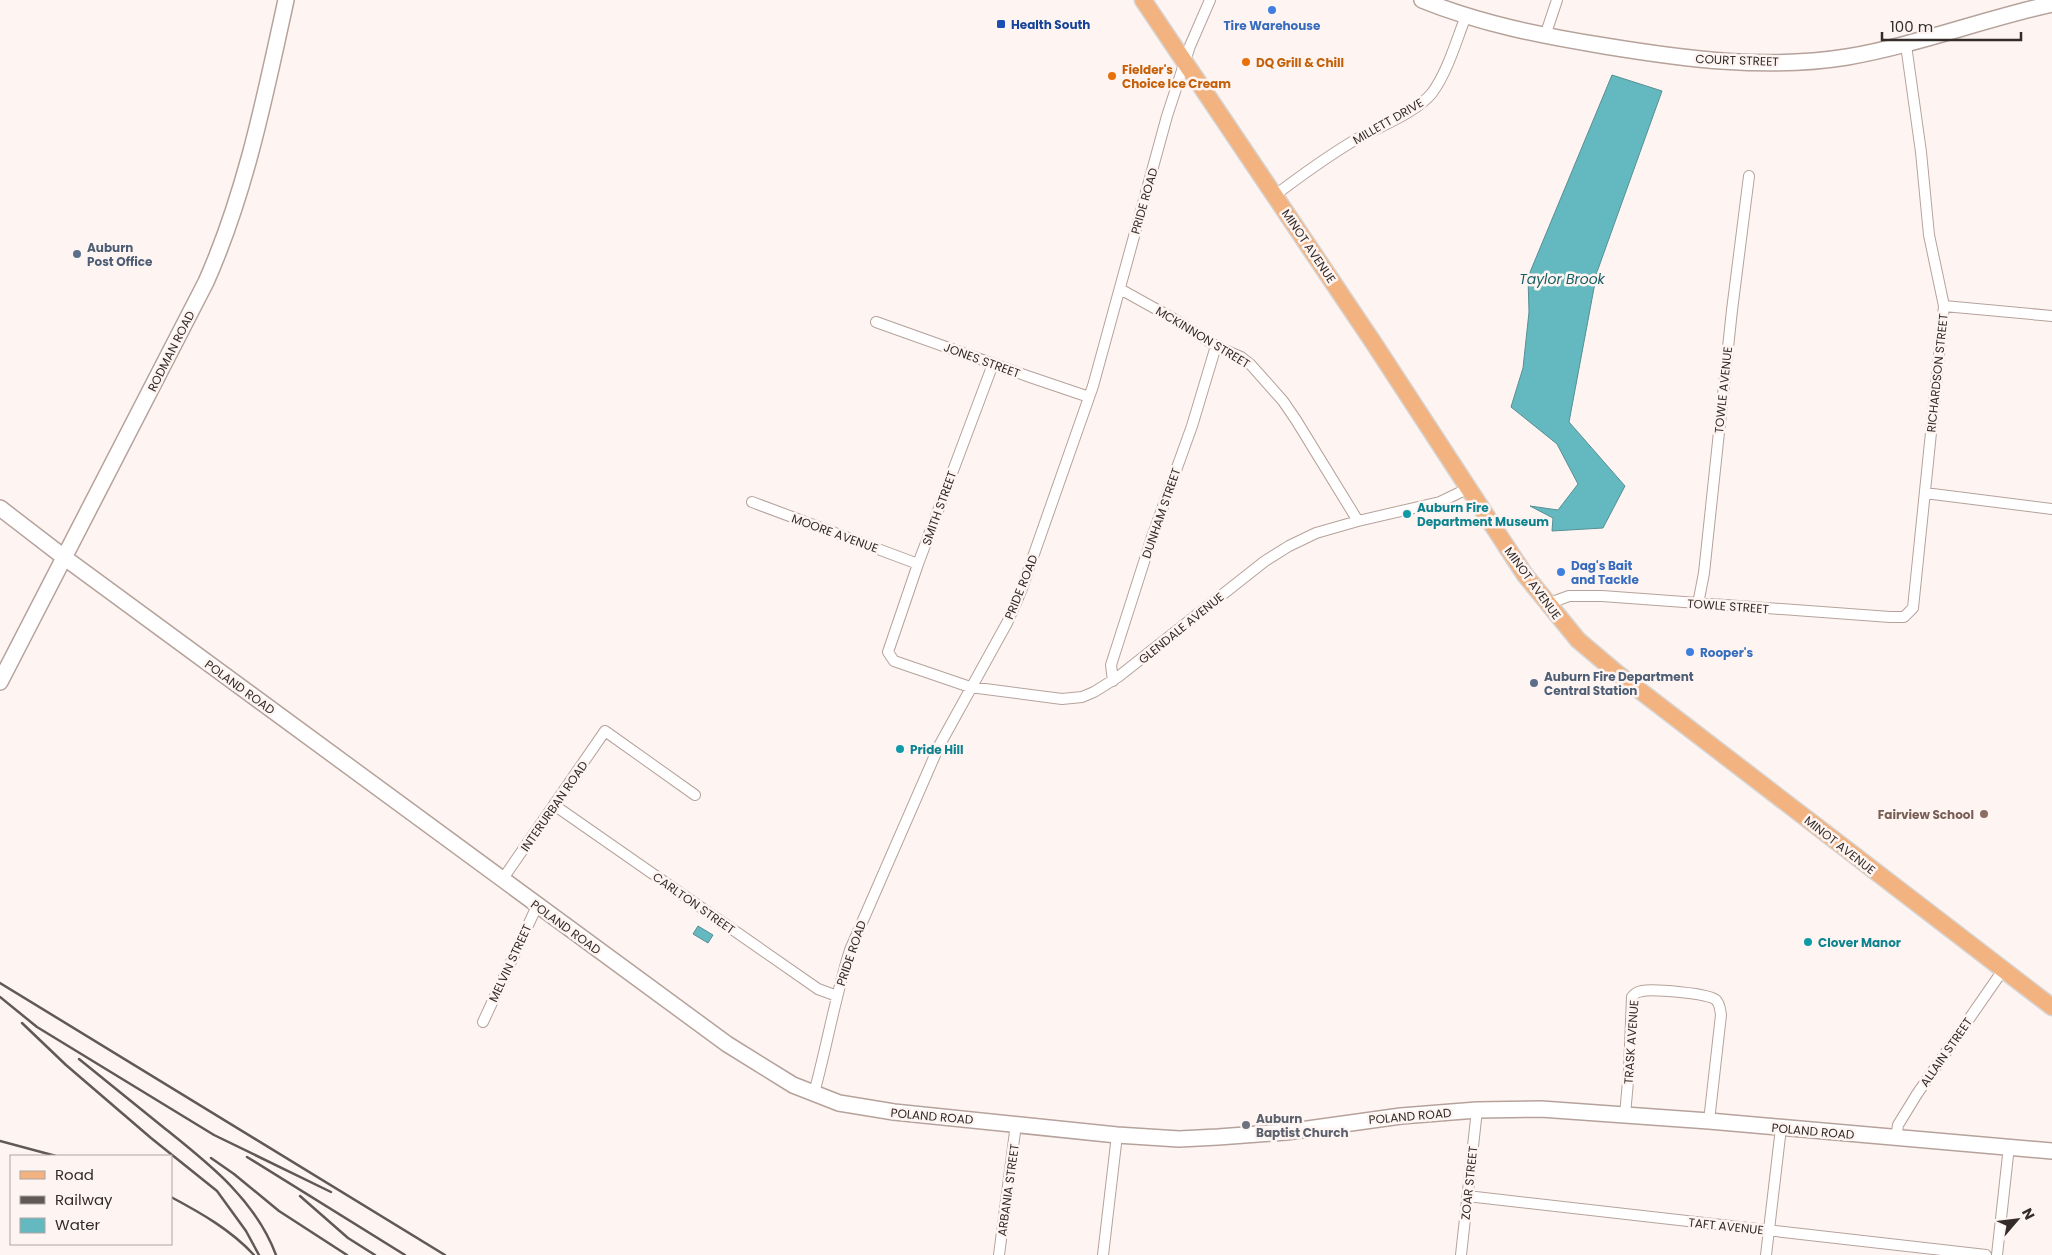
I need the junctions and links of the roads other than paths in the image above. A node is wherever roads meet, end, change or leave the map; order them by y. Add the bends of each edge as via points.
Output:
1 (286, 0) edge
2 (1143, 0) edge
3 (1210, 0) edge
4 (1422, 0) edge
5 (1557, 0) edge
6 (2052, 4) edge
7 (1466, 16) junction
8 (1545, 36) junction
9 (1906, 45) junction
10 (1186, 62) junction
11 (1749, 176) dead end
12 (1274, 196) junction
13 (1120, 289) junction
14 (1944, 306) junction
15 (2052, 316) edge
16 (876, 322) dead end
17 (1216, 346) junction
18 (993, 364) junction
19 (1089, 396) junction
20 (1469, 488) junction
21 (1925, 493) junction
22 (752, 502) dead end
23 (0, 508) edge
24 (2052, 509) edge
25 (1358, 521) junction
26 (65, 558) junction
27 (918, 564) junction
28 (1547, 604) junction
29 (1698, 604) junction
30 (1910, 613) joint
31 (888, 652) joint
32 (1113, 681) junction
33 (0, 682) edge
34 (970, 687) junction
35 (695, 795) dead end
36 (554, 805) junction
37 (502, 880) junction
38 (537, 906) junction
39 (2003, 970) junction
40 (837, 996) junction
41 (2052, 1007) edge
42 (483, 1022) dead end
43 (814, 1093) junction
44 (1477, 1110) junction
45 (1625, 1115) junction
46 (1709, 1121) junction
47 (1016, 1124) junction
48 (1781, 1128) junction
49 (1117, 1135) junction
50 (1896, 1138) junction
51 (2008, 1146) junction
52 (2052, 1150) edge
53 (1467, 1196) junction
54 (1770, 1231) junction
55 (999, 1255) edge
56 (1103, 1255) edge
57 (1461, 1255) edge
58 (1766, 1255) edge
59 (1986, 1255) edge
60 (1997, 1255) edge

1 - 26 street, RODMAN ROAD via 246,173 222,246
2 - 10 main road, MINOT AVENUE
3 - 10 street, PRIDE ROAD
4 - 7 street, COURT STREET
5 - 8 street
6 - 9 street, COURT STREET
7 - 8 street, COURT STREET
7 - 12 street, MILLETT DRIVE via 1446,65 1428,97 1351,142
8 - 9 street, COURT STREET via 1731,62 1844,57
9 - 14 street, RICHARDSON STREET via 1929,235
10 - 12 main road, MINOT AVENUE
10 - 13 street, PRIDE ROAD via 1167,116
11 - 29 street, TOWLE AVENUE
12 - 20 main road, MINOT AVENUE
13 - 17 street, MCKINNON STREET via 1174,318
13 - 19 street, PRIDE ROAD
14 - 15 street
14 - 21 street, RICHARDSON STREET
16 - 18 street, JONES STREET
17 - 25 street, MCKINNON STREET via 1242,357 1283,401
17 - 32 street, DUNHAM STREET via 1111,665
18 - 19 street, JONES STREET
18 - 27 street, SMITH STREET
19 - 34 street, PRIDE ROAD via 1021,591
20 - 25 street, GLENDALE AVENUE via 1440,502
20 - 28 main road, MINOT AVENUE via 1524,575
21 - 24 street
21 - 30 street, RICHARDSON STREET via 1916,595
22 - 27 street, MOORE AVENUE
23 - 26 street, POLAND ROAD
25 - 32 street, GLENDALE AVENUE via 1302,538 1266,561
26 - 33 street, RODMAN ROAD
26 - 37 street, POLAND ROAD
27 - 31 street, SMITH STREET
28 - 29 street, TOWLE STREET via 1576,596
28 - 39 main road, MINOT AVENUE via 1578,640 1617,673
29 - 30 street, TOWLE STREET via 1890,617 1904,617
31 - 34 street, GLENDALE AVENUE via 894,661
32 - 34 street, GLENDALE AVENUE via 1094,692 1071,699
34 - 40 street, PRIDE ROAD via 897,838 850,950
35 - 36 street, INTERURBAN ROAD via 605,731
36 - 37 street, INTERURBAN ROAD
36 - 40 street, CARLTON STREET via 818,989
37 - 38 street, POLAND ROAD
38 - 42 street, MELVIN STREET
38 - 43 street, POLAND ROAD via 727,1044 776,1075
39 - 41 main road, MINOT AVENUE
39 - 50 street, ALLAIN STREET via 1917,1094 1898,1125
40 - 43 street, PRIDE ROAD
43 - 47 street, POLAND ROAD via 864,1108
44 - 45 street, POLAND ROAD via 1541,1109
44 - 49 street, POLAND ROAD via 1218,1137 1179,1139
44 - 53 street, ZOAR STREET
45 - 46 street, POLAND ROAD
45 - 46 street, TRASK AVENUE via 1632,997 1646,990 1708,996 1716,1000 1721,1015
46 - 48 street, POLAND ROAD
47 - 49 street, POLAND ROAD
47 - 55 street, ARBANIA STREET
48 - 50 street, POLAND ROAD
48 - 54 street
49 - 56 street
50 - 51 street, POLAND ROAD
51 - 52 street, POLAND ROAD
51 - 60 street
53 - 54 street, TAFT AVENUE
53 - 57 street, ZOAR STREET
54 - 58 street
54 - 59 street, TAFT AVENUE

